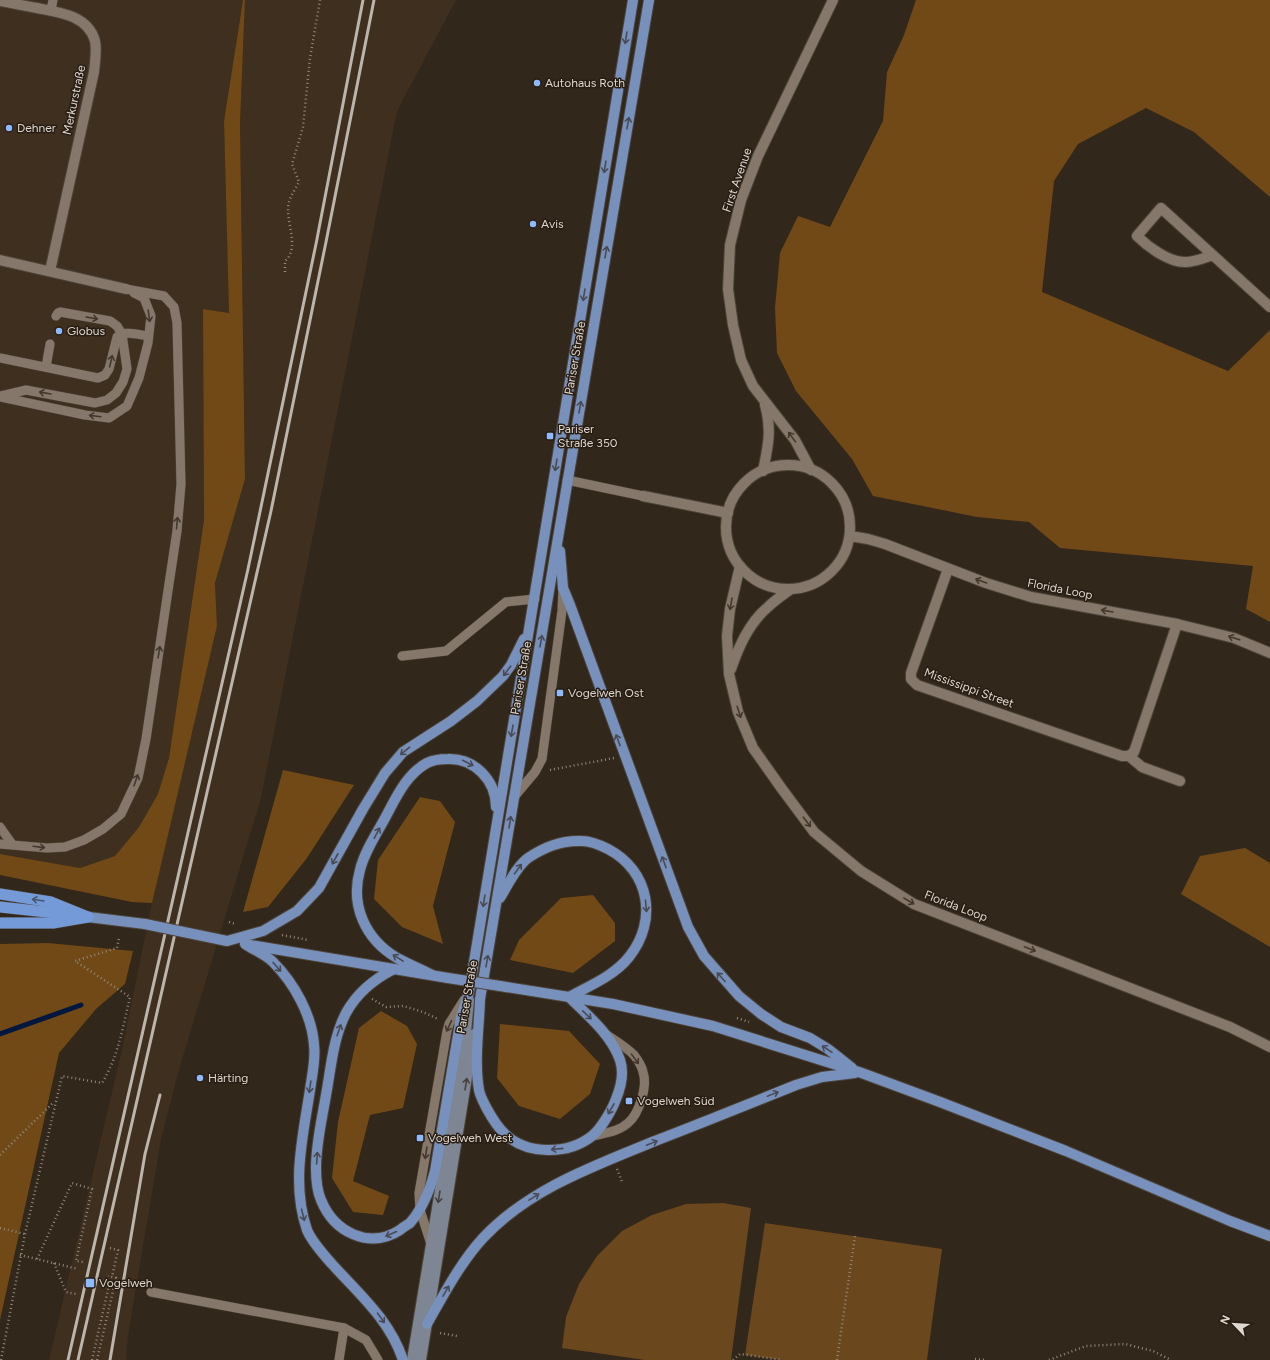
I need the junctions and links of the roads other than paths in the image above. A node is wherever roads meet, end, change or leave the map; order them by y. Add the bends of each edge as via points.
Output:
1 (53, 0) edge
2 (633, 0) edge
3 (649, 0) edge
4 (833, 0) edge
5 (0, 1) edge
6 (51, 10) junction
7 (1213, 255) junction
8 (0, 260) edge
9 (50, 271) junction
10 (126, 288) junction
11 (1270, 307) edge
12 (56, 316) dead end
13 (122, 334) junction
14 (148, 336) junction
15 (50, 344) dead end
16 (0, 358) edge
17 (46, 367) junction
18 (0, 397) edge
19 (764, 401) junction
20 (812, 470) junction
21 (763, 471) junction
22 (567, 480) junction
23 (643, 496) joint
24 (728, 513) junction
25 (560, 529) junction
26 (850, 536) junction
27 (740, 566) junction
28 (948, 569) junction
29 (563, 588) junction
30 (791, 589) junction
31 (534, 599) junction
32 (530, 624) junction
33 (1177, 624) junction
34 (1270, 652) edge
35 (402, 656) dead end
36 (729, 674) junction
37 (1129, 756) junction
38 (1180, 780) dead end
39 (514, 797) junction
40 (496, 821) junction
41 (0, 827) edge
42 (0, 838) edge
43 (0, 844) edge
44 (12, 844) junction
45 (0, 894) edge
46 (497, 902) junction
47 (0, 907) edge
48 (88, 917) junction
49 (0, 923) edge
50 (226, 942) junction
51 (245, 944) junction
52 (394, 969) junction
53 (432, 975) junction
54 (469, 992) junction
55 (569, 997) junction
56 (480, 999) junction
57 (605, 1034) junction
58 (1270, 1047) edge
59 (859, 1072) junction
60 (593, 1136) junction
61 (420, 1210) junction
62 (1270, 1236) edge
63 (431, 1244) junction
64 (151, 1292) dead end
65 (427, 1324) junction
66 (344, 1328) junction
67 (339, 1360) edge
68 (378, 1360) edge
69 (403, 1360) edge
70 (412, 1360) edge
71 (421, 1360) edge

1 - 6 lane
2 -> 31 main road, Pariser Straße
22 -> 3 main road, Pariser Straße
4 - 19 street, First Avenue via 758,156 741,200 730,245 728,289 733,326 741,360 753,386
5 - 6 street, Merkurstraße
6 - 9 street, Merkurstraße via 81,21 90,28 95,41 95,57 94,72
7 - 7 street via 1161,208 1137,236 1156,252 1185,263
7 - 11 street
8 - 9 street
9 - 10 street
10 -> 14 lane via 144,298 151,316
44 -> 10 lane via 47,848 65,847 103,829 122,814 138,778 146,739 177,531 181,484 176,323 174,307 164,296
12 -> 13 lane via 60,312 110,321 118,326
13 - 14 lane
17 -> 13 lane via 98,378 105,375 109,369 117,337
13 -> 18 lane via 127,368 123,382 116,393 107,400 95,403 26,390
14 -> 18 lane via 139,378 127,406 109,418
15 - 17 lane
16 - 17 lane
20 -> 19 street, First Avenue via 795,440
19 - 21 street, First Avenue via 770,431
20 - 21 street via 787,466
20 - 26 street via 826,478 838,490 846,504
21 - 24 street via 750,478 740,488
22 - 23 lane
22 - 25 main road, Pariser Straße
23 - 24 street
24 - 27 street via 728,541 732,554
25 - 29 main road
39 -> 25 main road, Pariser Straße
26 - 28 street, Florida Loop via 885,544
26 - 30 street via 846,550 830,574 805,587
27 - 30 street via 760,582 772,587
27 -> 36 street, Florida Loop via 727,636
33 -> 28 street, Florida Loop via 1031,597
28 - 37 street, Mississippi Street via 911,673 911,680 917,685 1122,756
29 - 39 lane via 542,759 535,772
59 -> 29 main road via 810,1038 781,1027 761,1014 739,996 704,956 688,927
30 - 36 street via 767,607 754,622 737,651
31 - 32 main road, Pariser Straße
31 - 35 lane via 506,602 446,651
32 -> 40 main road, Pariser Straße
32 -> 50 main road via 515,658 503,676 451,721 403,752 385,773 319,888 297,911 263,931
34 -> 33 street, Florida Loop via 1234,638
33 - 37 street via 1134,752
36 -> 58 street, Florida Loop via 738,712 753,748 814,832 861,872 914,904 1230,1027
37 - 38 street, Mississippi Street via 1142,767
46 -> 39 main road, Pariser Straße
53 -> 40 main road via 396,957 372,937 359,911 356,892 360,869 369,847 404,784 428,762 442,759 463,760 485,776 493,791
40 -> 54 main road, Pariser Straße
41 - 44 lane
42 - 44 lane
43 - 44 lane
48 -> 45 highway via 51,902
46 -> 55 main road via 521,865 546,848 564,842 584,841 600,845 615,853 636,874 643,886 647,917 638,945 614,972
56 -> 46 main road, Pariser Straße
47 - 48 highway
48 - 49 highway via 53,923
48 - 50 main road, bridge via 145,924
50 - 51 main road
51 - 52 main road
51 -> 69 main road via 272,962 289,980 310,1021 314,1045 313,1065 299,1166 300,1200 308,1232 321,1252 391,1332
52 - 53 main road
61 -> 52 main road via 409,1223 396,1232 383,1238 370,1239 358,1236 332,1220 320,1199 317,1185 318,1144 337,1032 356,997 381,976
53 - 55 main road, bridge
54 -> 61 main road via 461,1017 436,1172
54 -> 63 main road, Pariser Straße via 466,1032
55 -> 57 main road
55 - 59 main road via 713,1026
60 -> 56 main road via 569,1148 538,1149 511,1138 497,1126 479,1091
65 -> 56 main road, Pariser Straße
57 -> 60 main road via 620,1061 622,1074 620,1090 613,1107
57 -> 60 lane via 635,1056 643,1071 645,1085 640,1105 628,1123 612,1132
59 - 62 main road via 1066,1151
65 -> 59 main road via 450,1283 482,1239 502,1220 540,1193 613,1158 796,1085 822,1076
61 - 63 lane
63 - 70 main road, Pariser Straße
64 - 66 lane
65 - 71 main road, Pariser Straße
66 - 67 lane
66 - 68 lane via 366,1340

